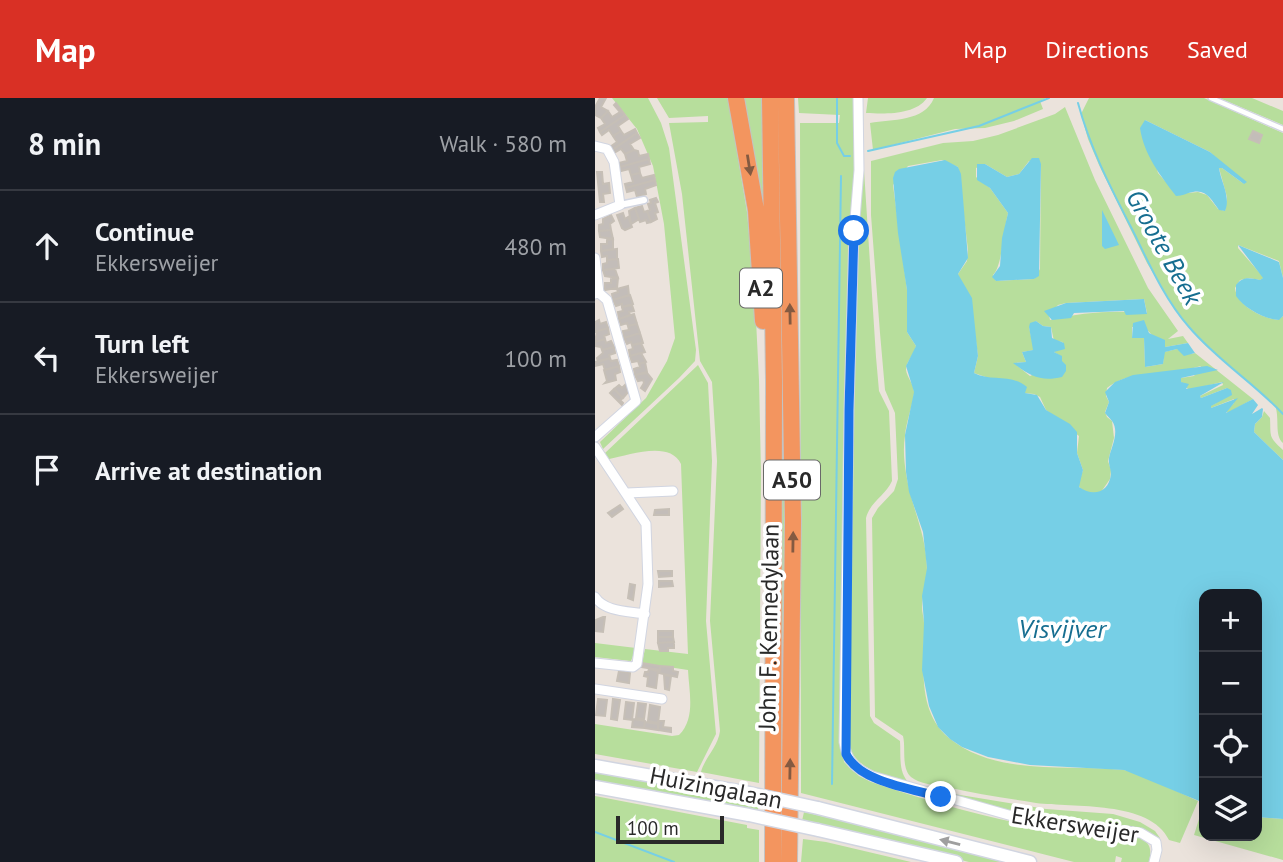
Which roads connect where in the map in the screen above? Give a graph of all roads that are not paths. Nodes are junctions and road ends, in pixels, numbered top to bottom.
1 (736, 98) edge
2 (769, 98) edge
3 (786, 98) edge
4 (858, 98) edge
5 (1211, 98) edge
6 (1283, 129) edge
7 (595, 146) edge
8 (644, 200) dead end
9 (620, 205) junction
10 (595, 215) edge
11 (595, 258) edge
12 (597, 293) edge
13 (595, 437) edge
14 (596, 452) edge
15 (774, 480) junction
16 (673, 491) dead end
17 (627, 493) junction
18 (595, 597) edge
19 (645, 614) junction
20 (595, 663) edge
21 (595, 689) edge
22 (662, 699) dead end
23 (595, 766) edge
24 (595, 787) edge
25 (773, 862) edge
26 (789, 862) edge
27 (956, 862) edge
28 (1030, 862) edge
29 (1154, 862) edge

1 -> 15 highway, A2
2 - 15 highway, John F. Kennedylaan / A50
26 -> 3 highway, John F. Kennedylaan / A50
4 - 29 street, Ekkersweijer
5 - 6 lane
7 - 9 street
8 - 9 street
9 - 10 street
11 - 12 street
12 - 13 street
14 - 17 street
15 - 25 highway, John F. Kennedylaan / A50
16 - 17 street
17 - 19 street
18 - 19 street
19 - 20 street
21 - 22 street
28 -> 23 main road, Huizingalaan, bridge
24 - 27 main road, Huizingalaan, bridge

